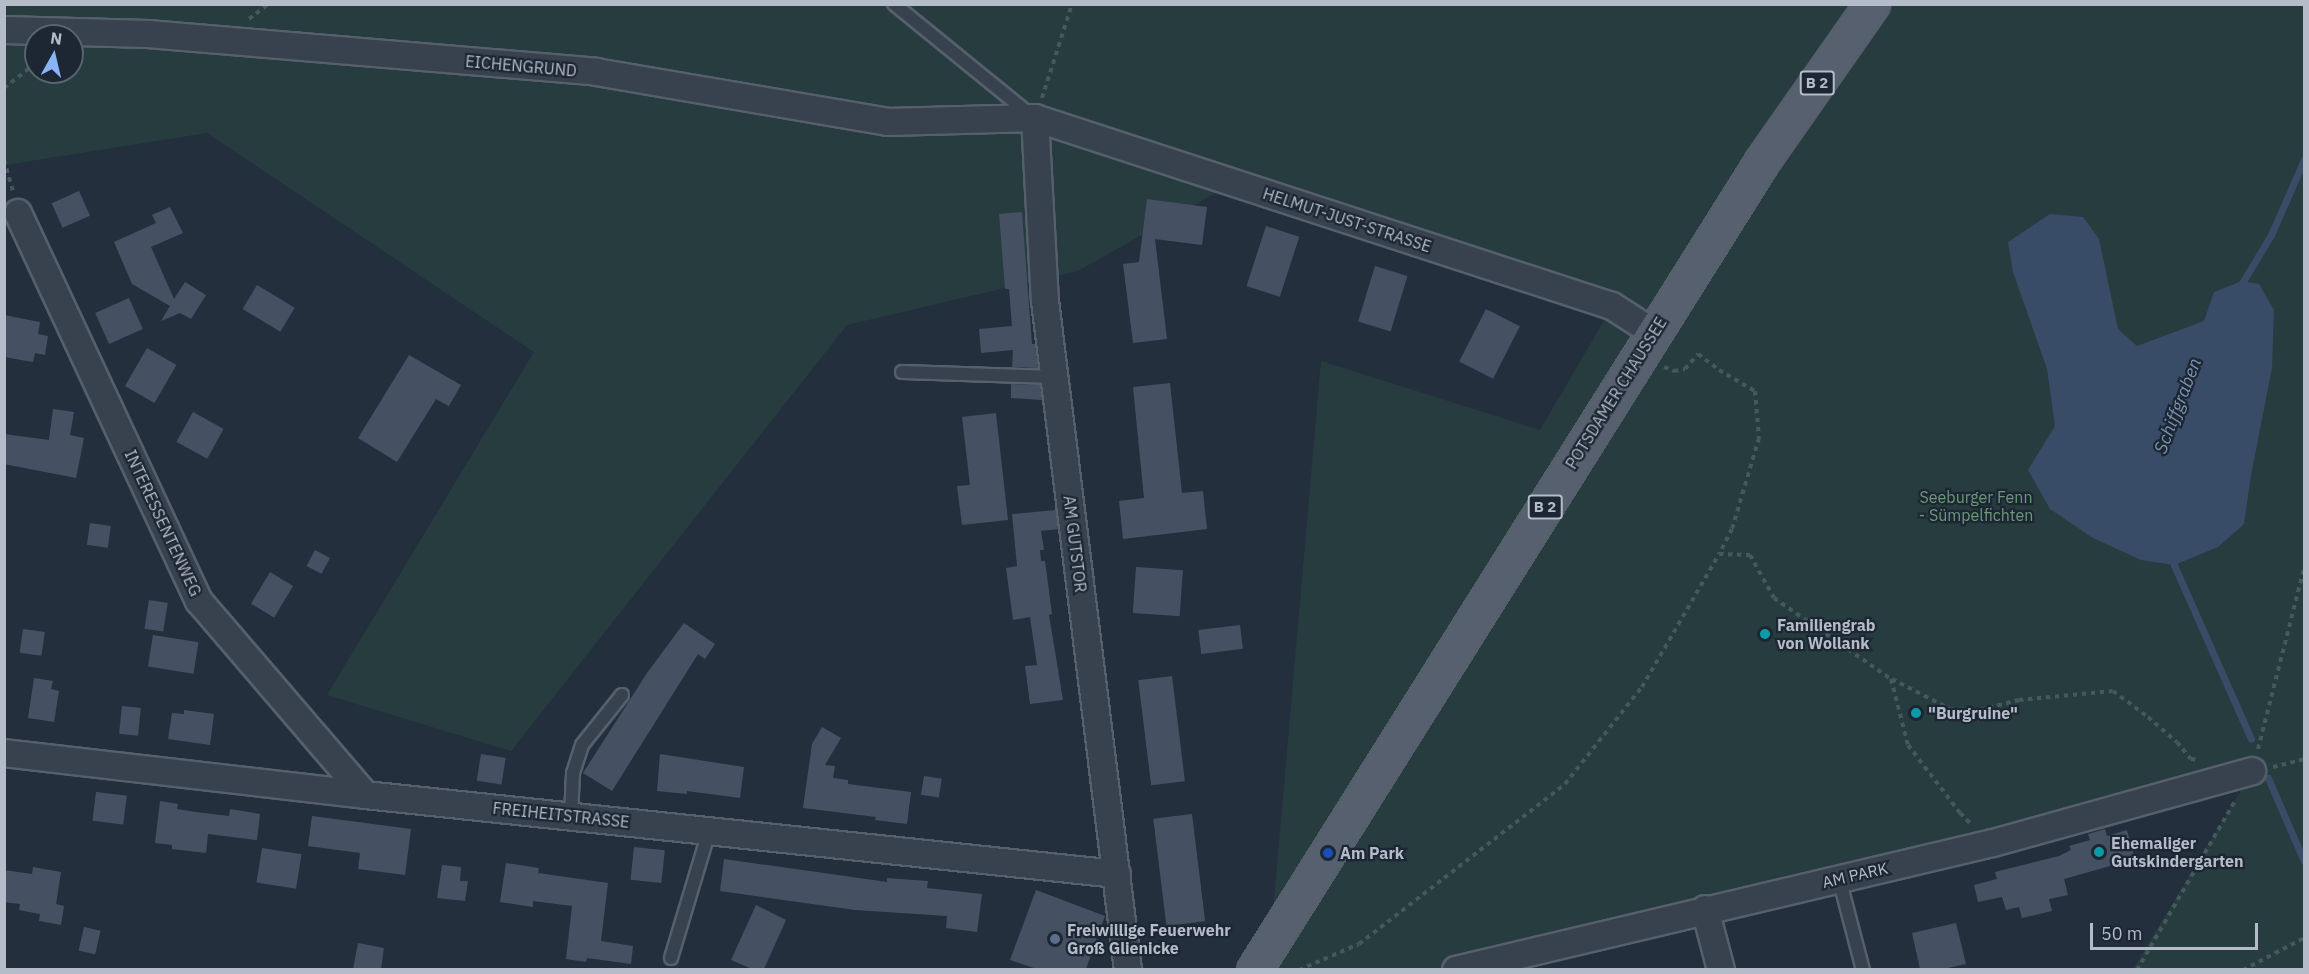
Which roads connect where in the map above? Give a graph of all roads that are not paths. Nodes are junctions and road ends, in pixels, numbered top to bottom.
1 (894, 4) edge
2 (1872, 4) edge
3 (4, 30) edge
4 (1035, 118) junction
5 (18, 213) road end
6 (1647, 344) junction
7 (902, 372) dead end
8 (1054, 377) junction
9 (622, 695) dead end
10 (4, 753) edge
11 (2252, 771) road end
12 (365, 795) junction
13 (571, 816) junction
14 (709, 831) junction
15 (1117, 874) junction
16 (1839, 878) junction
17 (1705, 909) junction
18 (671, 958) dead end
19 (1128, 969) edge
20 (1254, 969) edge
21 (1456, 969) edge
22 (1721, 969) edge
23 (1863, 969) edge

1 - 4 lane
2 - 6 main road, POTSDAMER CHAUSSEE / B 2
3 - 4 street, EICHENGRUND
4 - 6 street, HELMUT-JUST-STRASSE
4 - 8 street, AM GUTSTOR
5 - 12 street, INTERESSENTENWEG
6 - 20 main road, POTSDAMER CHAUSSEE / B 2
7 - 8 lane
8 - 15 street, AM GUTSTOR
9 - 13 lane
10 - 12 street, FREIHEITSTRASSE
11 - 16 street, AM PARK
12 - 13 street, FREIHEITSTRASSE
13 - 14 street, FREIHEITSTRASSE
14 - 15 street, FREIHEITSTRASSE
14 - 18 lane
15 - 19 street, AM GUTSTOR
16 - 17 street, AM PARK
16 - 23 lane
17 - 21 street, AM PARK
17 - 22 street

